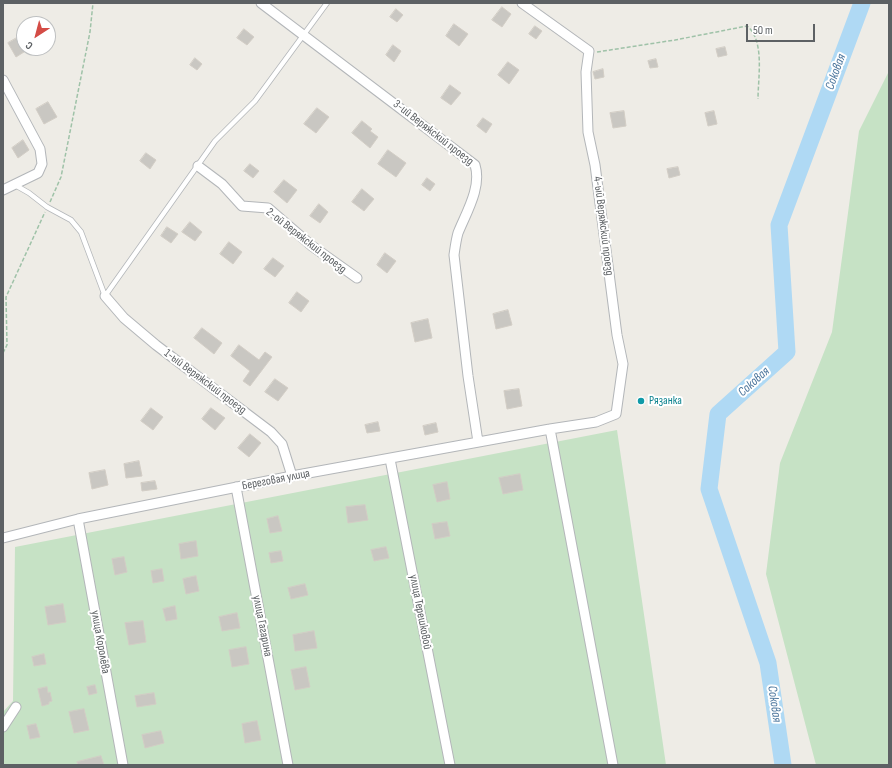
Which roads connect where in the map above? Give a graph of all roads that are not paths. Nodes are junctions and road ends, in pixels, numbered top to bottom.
1 (261, 3) edge
2 (327, 3) edge
3 (522, 3) edge
4 (303, 35) junction
5 (3, 80) edge
6 (198, 166) junction
7 (15, 185) junction
8 (3, 190) edge
9 (357, 278) dead end
10 (105, 296) junction
11 (550, 429) junction
12 (478, 442) junction
13 (390, 459) junction
14 (292, 476) junction
15 (236, 488) junction
16 (78, 519) junction
17 (3, 538) edge
18 (16, 707) dead end
19 (3, 727) edge
20 (123, 765) edge
21 (288, 765) edge
22 (450, 765) edge
23 (613, 765) edge

1 - 4 street, 3-ий Веряжский проезд
2 - 4 lane
3 - 11 street, 4-ый Веряжский проезд
4 - 6 lane
4 - 12 street, 3-ий Веряжский проезд
5 - 7 street
6 - 9 street, 2-ой Веряжский проезд
6 - 10 lane
7 - 8 street
7 - 10 lane
10 - 14 street, 1-ый Веряжский проезд
11 - 12 street, Береговая улица
11 - 23 street
12 - 13 street, Береговая улица
13 - 14 street, Береговая улица
13 - 22 street, улица Терешковой
14 - 15 street, Береговая улица
15 - 16 street, Береговая улица
15 - 21 street, улица Гагарина
16 - 17 street, Береговая улица
16 - 20 street, улица Королёва
18 - 19 street

